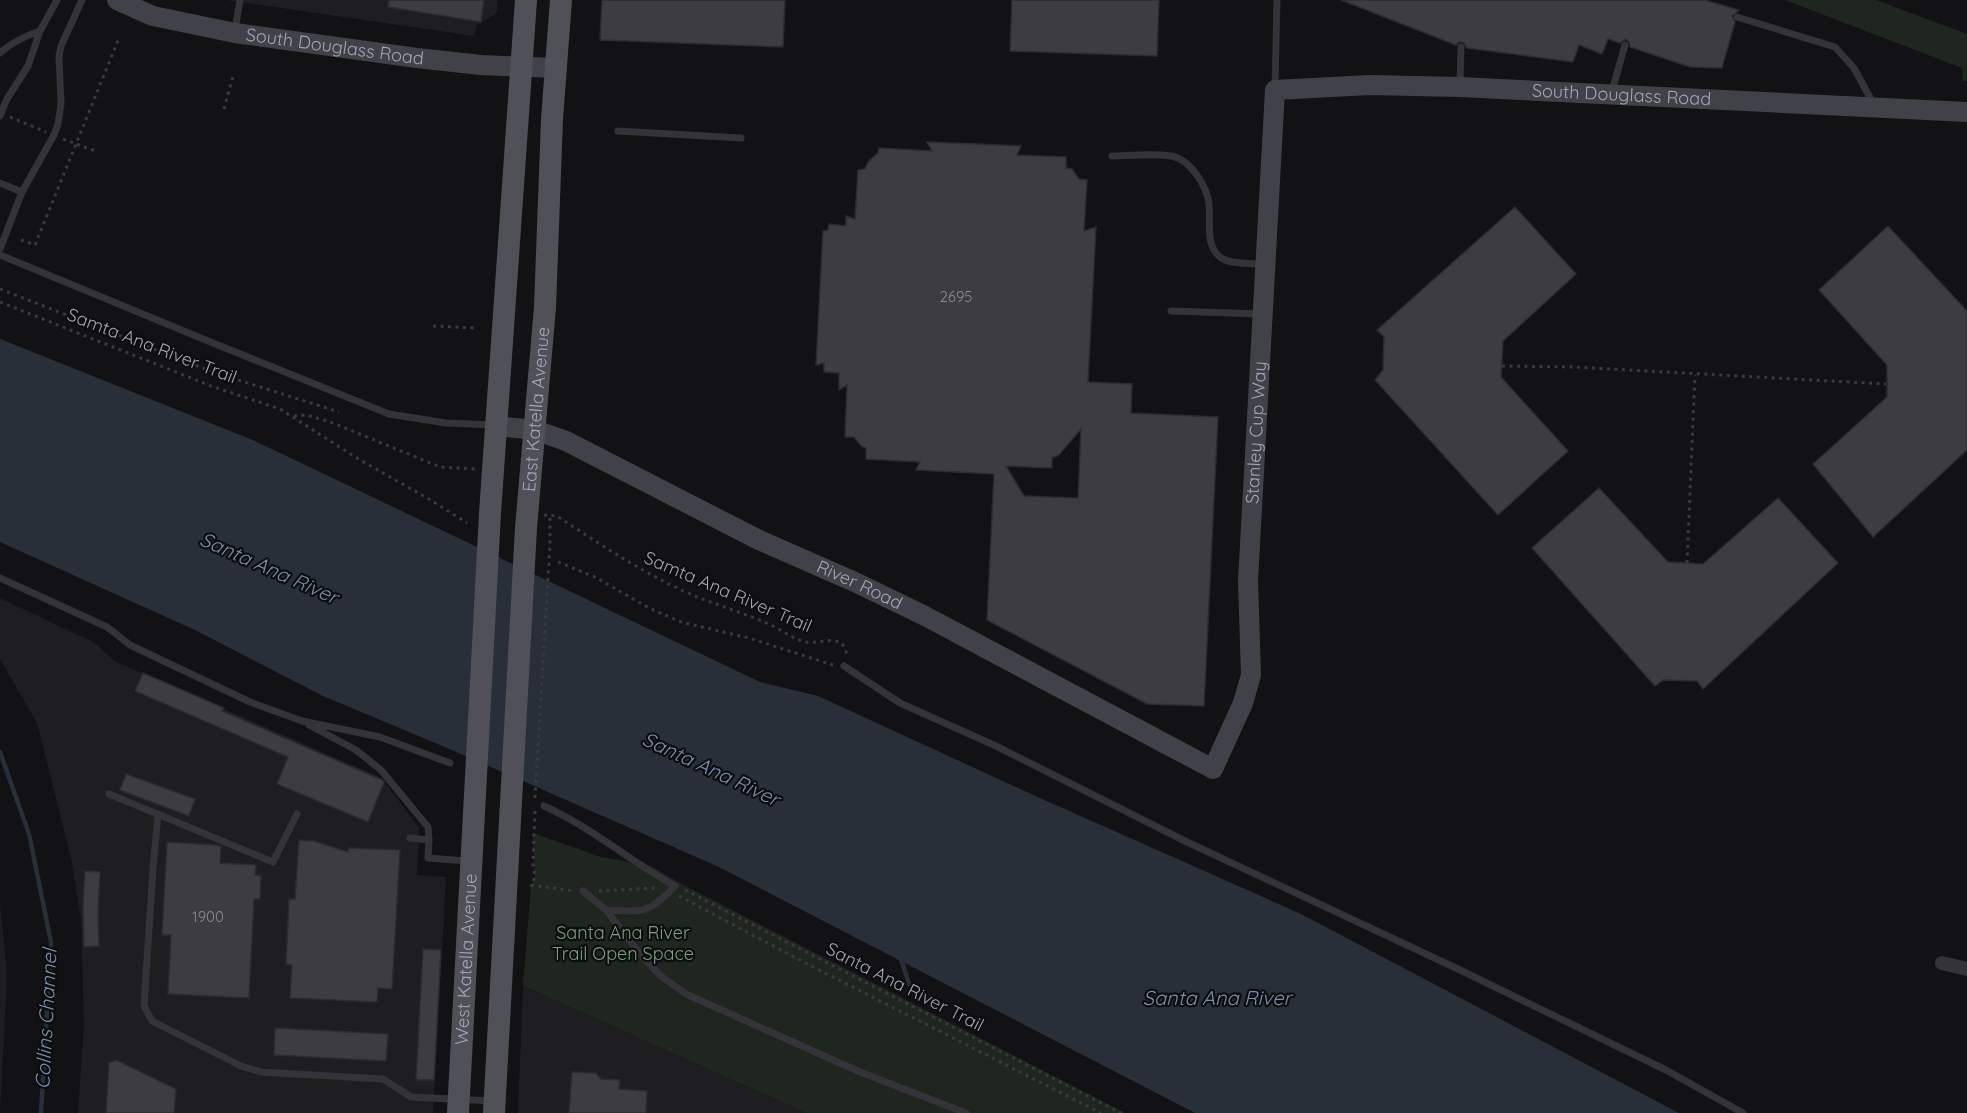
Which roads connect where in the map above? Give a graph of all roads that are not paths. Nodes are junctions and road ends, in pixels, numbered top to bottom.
1 (57, 0) edge
2 (82, 0) edge
3 (117, 0) edge
4 (240, 0) edge
5 (526, 0) edge
6 (561, 0) edge
7 (1277, 0) edge
8 (1737, 16) dead end
9 (40, 31) junction
10 (235, 33) junction
11 (1625, 45) dead end
12 (1461, 47) dead end
13 (0, 53) edge
14 (521, 66) junction
15 (556, 68) junction
16 (1460, 87) junction
17 (1275, 90) junction
18 (1611, 94) junction
19 (1875, 107) junction
20 (1967, 112) edge
21 (0, 116) edge
22 (618, 131) dead end
23 (741, 138) dead end
24 (1112, 156) dead end
25 (0, 183) edge
26 (22, 192) junction
27 (0, 249) edge
28 (0, 255) edge
29 (1265, 265) junction
30 (1170, 311) dead end
31 (1263, 314) junction
32 (496, 426) junction
33 (535, 430) junction
34 (0, 578) edge
35 (844, 666) road end
36 (302, 721) junction
37 (450, 763) dead end
38 (1213, 769) joint
39 (109, 794) dead end
40 (475, 804) joint
41 (544, 806) dead end
42 (297, 813) dead end
43 (159, 814) junction
44 (509, 819) joint
45 (410, 838) dead end
46 (429, 840) junction
47 (470, 861) junction
48 (583, 891) road end
49 (606, 910) junction
50 (1942, 963) dead end
51 (1967, 969) edge
52 (458, 1106) edge
53 (494, 1107) edge
54 (966, 1113) edge
55 (1743, 1113) edge

1 - 9 lane
2 - 26 lane
3 - 10 main road, South Douglass Road
4 - 10 lane
5 - 14 main road, East Katella Avenue
6 - 15 main road, East Katella Avenue
7 - 17 lane
8 - 19 lane
9 - 13 lane
9 - 21 lane
10 - 14 main road, South Douglass Road
11 - 18 lane
12 - 16 lane
14 - 15 main road, South Douglass Road
14 - 32 main road, East Katella Avenue
15 - 33 main road, East Katella Avenue
16 - 17 main road, South Douglass Road
16 - 18 main road, South Douglass Road
17 - 29 main road, Stanley Cup Way
18 - 19 main road, South Douglass Road
19 - 20 main road, South Douglass Road
22 - 23 lane
24 - 29 lane
25 - 26 lane
26 - 27 lane
28 - 32 lane
29 - 31 main road, Stanley Cup Way
30 - 31 lane
31 - 38 main road, Stanley Cup Way
32 - 33 main road, River Road
32 - 40 main road, East Katella Avenue
33 - 38 main road, River Road
33 - 44 main road, East Katella Avenue
34 - 36 lane
35 - 55 lane
36 - 37 lane
36 - 46 lane
39 - 43 lane
40 - 47 main road, West Katella Avenue
41 - 49 lane
42 - 43 lane
43 - 52 lane
44 - 53 main road, West Katella Avenue
45 - 46 lane
46 - 47 lane
47 - 52 main road, West Katella Avenue
48 - 49 lane
49 - 54 lane
50 - 51 street
52 - 53 lane

